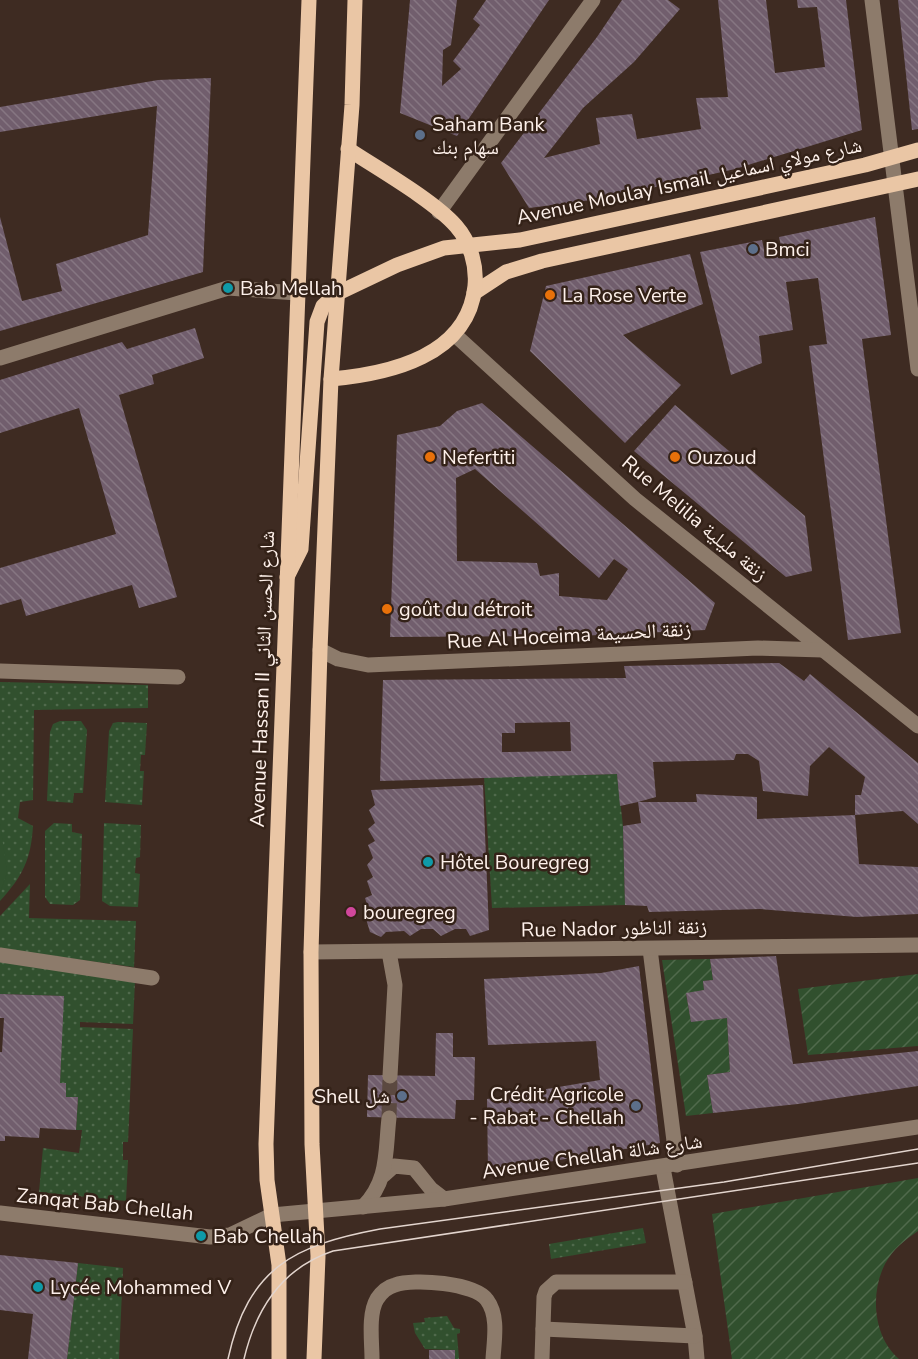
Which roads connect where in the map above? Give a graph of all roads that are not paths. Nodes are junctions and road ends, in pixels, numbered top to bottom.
1 (309, 0) edge
2 (355, 0) edge
3 (593, 0) edge
4 (872, 0) edge
5 (348, 149) junction
6 (918, 150) edge
7 (891, 158) junction
8 (918, 179) edge
9 (894, 186) junction
10 (439, 212) junction
11 (468, 244) junction
12 (474, 292) junction
13 (297, 293) junction
14 (336, 294) junction
15 (454, 334) junction
16 (0, 358) edge
17 (918, 369) edge
18 (331, 379) junction
19 (287, 577) junction
20 (320, 650) junction
21 (823, 650) junction
22 (0, 671) edge
23 (178, 677) dead end
24 (918, 724) edge
25 (918, 945) edge
26 (650, 949) junction
27 (311, 952) junction
28 (389, 952) junction
29 (0, 956) edge
30 (152, 978) dead end
31 (390, 1076) tunnel mouth
32 (388, 1118) tunnel mouth
33 (918, 1127) edge
34 (670, 1166) junction
35 (384, 1175) junction
36 (444, 1199) junction
37 (363, 1207) junction
38 (315, 1211) junction
39 (0, 1213) edge
40 (272, 1215) junction
41 (684, 1282) junction
42 (543, 1329) junction
43 (696, 1336) junction
44 (279, 1359) edge
45 (314, 1359) edge
46 (372, 1359) edge
47 (493, 1359) edge
48 (542, 1359) edge
49 (697, 1359) edge

1 - 13 main road, Avenue Hassan II شارع الحسن الثاني
2 - 5 main road
3 - 10 street
4 - 7 street
5 - 10 main road
5 - 14 main road
6 - 7 main road, Avenue Moulay Ismail شارع مولاي اسماعيل
7 - 9 street
7 - 11 main road, Avenue Moulay Ismail شارع مولاي اسماعيل
8 - 9 main road
9 - 12 main road
9 - 17 street
10 - 11 main road
11 - 12 main road
11 - 14 main road, Avenue Moulay Ismail شارع مولاي اسماعيل
12 - 15 main road
13 - 16 street
13 - 19 main road, Avenue Hassan II شارع الحسن الثاني
14 - 18 main road
14 - 19 main road
15 - 18 main road
15 - 21 street, Rue Melilia زنقة مليلية
18 - 20 main road
19 - 40 main road, Avenue Hassan II شارع الحسن الثاني
20 - 21 street, Rue Al Hoceima زنقة الحسيمة
20 - 27 main road
21 - 24 street, Rue Melilia زنقة مليلية
22 - 23 street
25 - 26 street, Rue Nador زنقة الناظور
26 - 28 street, Rue Nador زنقة الناظور
26 - 34 street
27 - 28 street, Rue Nador زنقة الناظور
27 - 38 main road
28 - 31 street
29 - 30 street
32 - 35 street
33 - 34 street, Avenue Chellah شارع شالة
34 - 36 street, Avenue Chellah شارع شالة
34 - 41 street
35 - 36 street
35 - 37 street
36 - 37 street, Avenue Chellah شارع شالة
37 - 38 street, Avenue Chellah شارع شالة
38 - 40 street, Avenue Chellah شارع شالة
38 - 45 main road
39 - 40 street, Zanqat Bab Chellah
40 - 44 main road, Avenue Hassan II شارع الحسن الثاني
41 - 42 street
41 - 43 street
42 - 43 street
42 - 48 street
43 - 49 street
46 - 47 street

